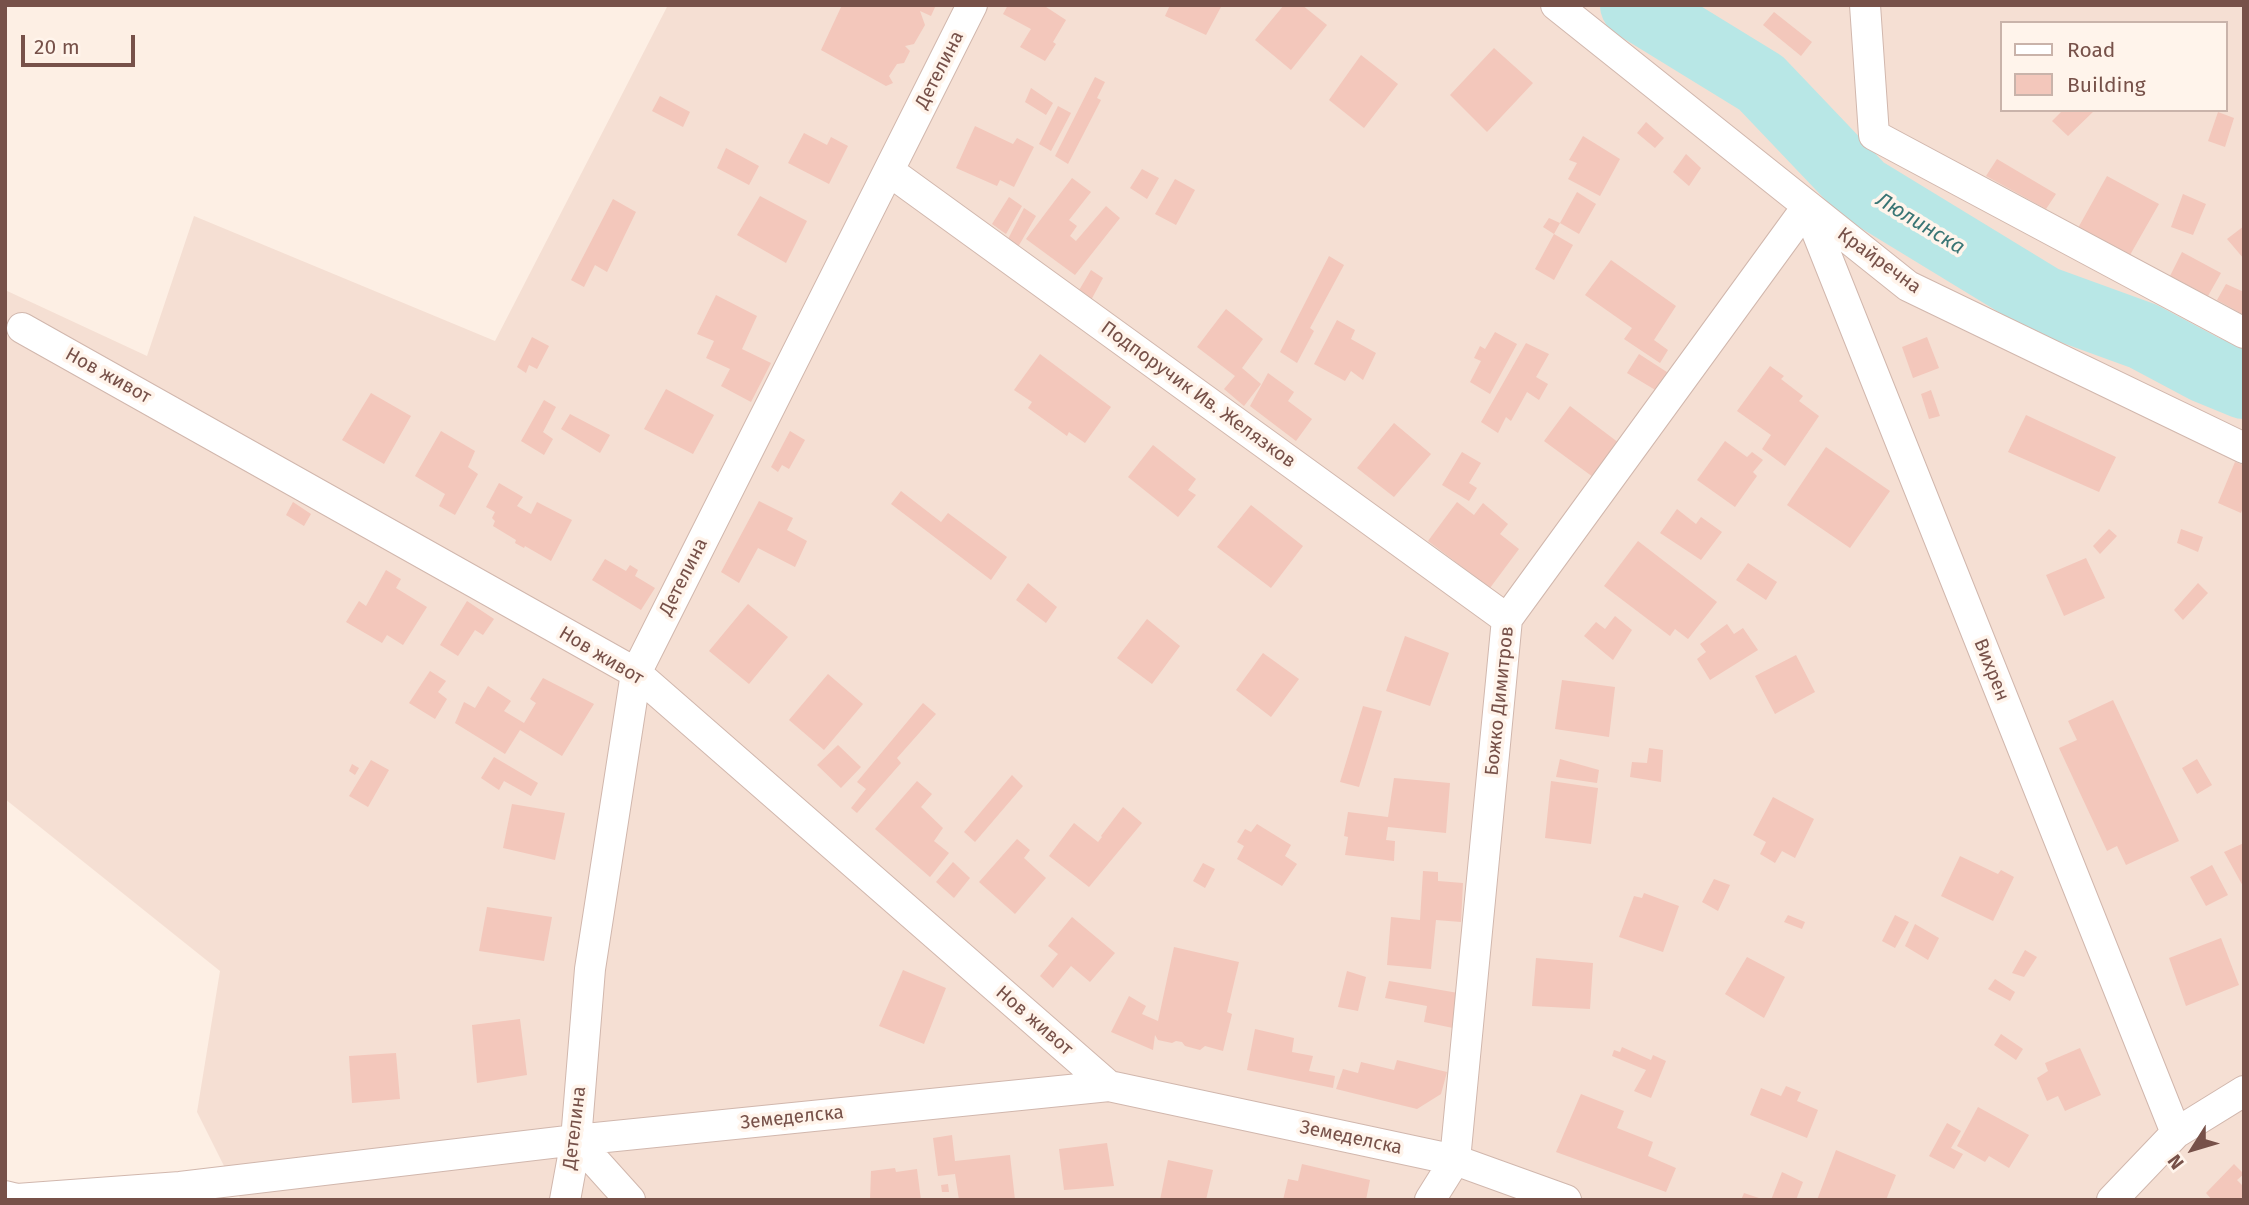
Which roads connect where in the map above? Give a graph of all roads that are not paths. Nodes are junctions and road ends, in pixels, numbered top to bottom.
1 (972, 5) edge
2 (1556, 5) edge
3 (1865, 5) edge
4 (889, 171) junction
5 (1807, 207) junction
6 (22, 328) dead end
7 (2244, 333) edge
8 (2244, 448) edge
9 (1507, 618) junction
10 (636, 673) junction
11 (1109, 1086) junction
12 (2244, 1091) edge
13 (2176, 1133) junction
14 (576, 1140) junction
15 (1455, 1160) junction
16 (5, 1196) edge
17 (565, 1200) edge
18 (630, 1200) edge
19 (1430, 1200) edge
20 (1566, 1200) edge
21 (2112, 1200) edge

1 - 4 street, Детелина
2 - 5 street, Крайречна
3 - 7 street
4 - 9 street, Подпоручик Ив. Желязков
4 - 10 street, Детелина
5 - 8 street, Крайречна
5 - 9 street, Божко Димитров
5 - 13 street, Вихрен
6 - 10 street, Нов живот
9 - 15 street, Божко Димитров
10 - 11 street, Нов живот
10 - 14 street, Детелина
11 - 14 street, Земеделска
11 - 15 street, Земеделска
12 - 13 street
13 - 21 street
14 - 16 street, Земеделска
14 - 17 street, Детелина
14 - 18 street
15 - 19 street, Божко Димитров
15 - 20 street, Земеделска

